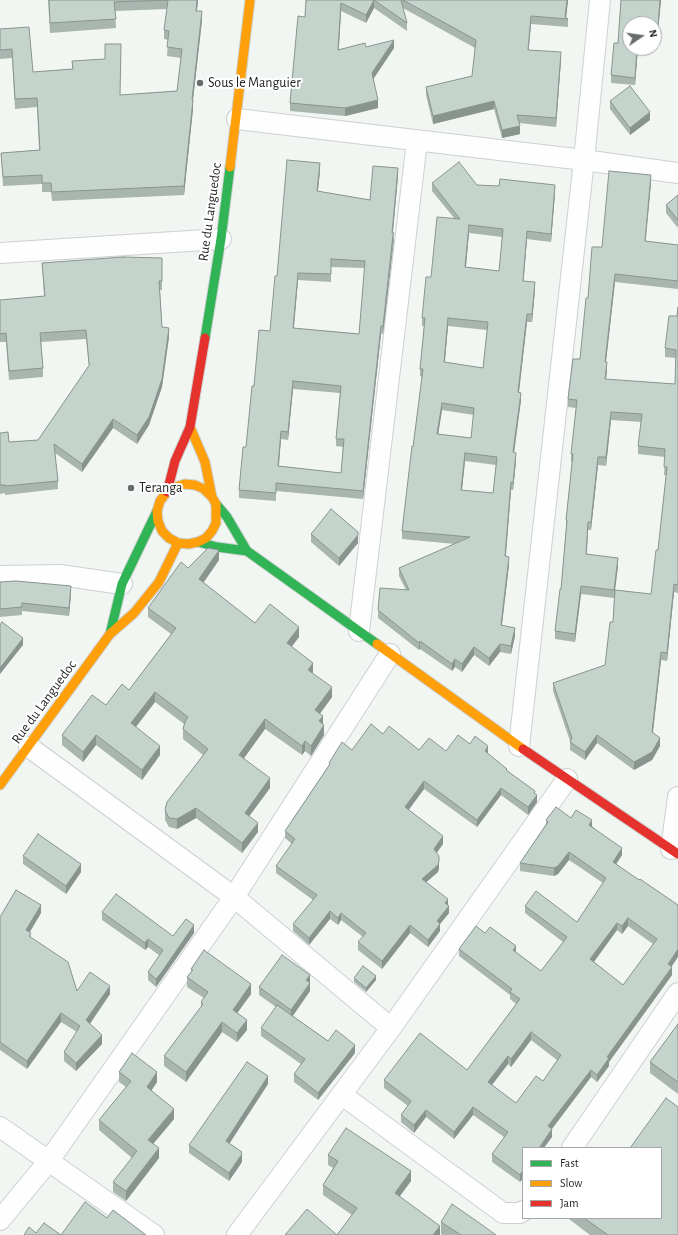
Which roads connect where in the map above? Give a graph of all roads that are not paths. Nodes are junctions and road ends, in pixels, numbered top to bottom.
1 (250, 0) edge
2 (600, 0) edge
3 (237, 119) junction
4 (417, 141) junction
5 (584, 160) junction
6 (678, 173) edge
7 (221, 239) junction
8 (0, 253) edge
9 (190, 427) junction
10 (167, 492) junction
11 (214, 501) junction
12 (157, 511) junction
13 (198, 542) junction
14 (178, 543) junction
15 (247, 550) junction
16 (0, 576) edge
17 (122, 584) junction
18 (359, 631) junction
19 (110, 634) junction
20 (390, 654) junction
21 (519, 746) junction
22 (29, 747) junction
23 (567, 779) junction
24 (0, 785) edge
25 (678, 797) edge
26 (675, 852) edge
27 (234, 897) junction
28 (678, 993) edge
29 (391, 1028) junction
30 (342, 1095) junction
31 (0, 1128) edge
32 (573, 1147) edge
33 (48, 1162) junction
34 (522, 1212) edge
35 (0, 1220) edge
36 (154, 1235) edge
37 (237, 1235) edge

1 - 3 main road, Rue du Languedoc
2 - 5 street
3 - 4 street
3 - 7 main road, Rue du Languedoc
4 - 5 street
4 - 18 street
5 - 6 street
5 - 21 street
7 - 8 street
7 - 9 main road, Rue du Languedoc
9 - 10 main road, Rue du Languedoc
9 - 11 main road
10 - 11 main road
10 - 12 main road
11 - 13 main road
11 - 15 main road
12 - 14 main road
12 - 17 main road
13 - 14 main road
13 - 15 main road
14 - 19 main road
15 - 18 main road
16 - 17 street
17 - 19 main road
18 - 20 main road
19 - 22 main road, Rue du Languedoc
20 - 21 main road
20 - 27 street
21 - 23 main road
22 - 24 main road, Rue du Languedoc
22 - 27 street
23 - 26 main road
23 - 29 street
25 - 26 street
27 - 29 street
27 - 33 street
28 - 32 street
29 - 30 street
30 - 34 street
30 - 37 street
31 - 33 street
33 - 35 street
33 - 36 street

